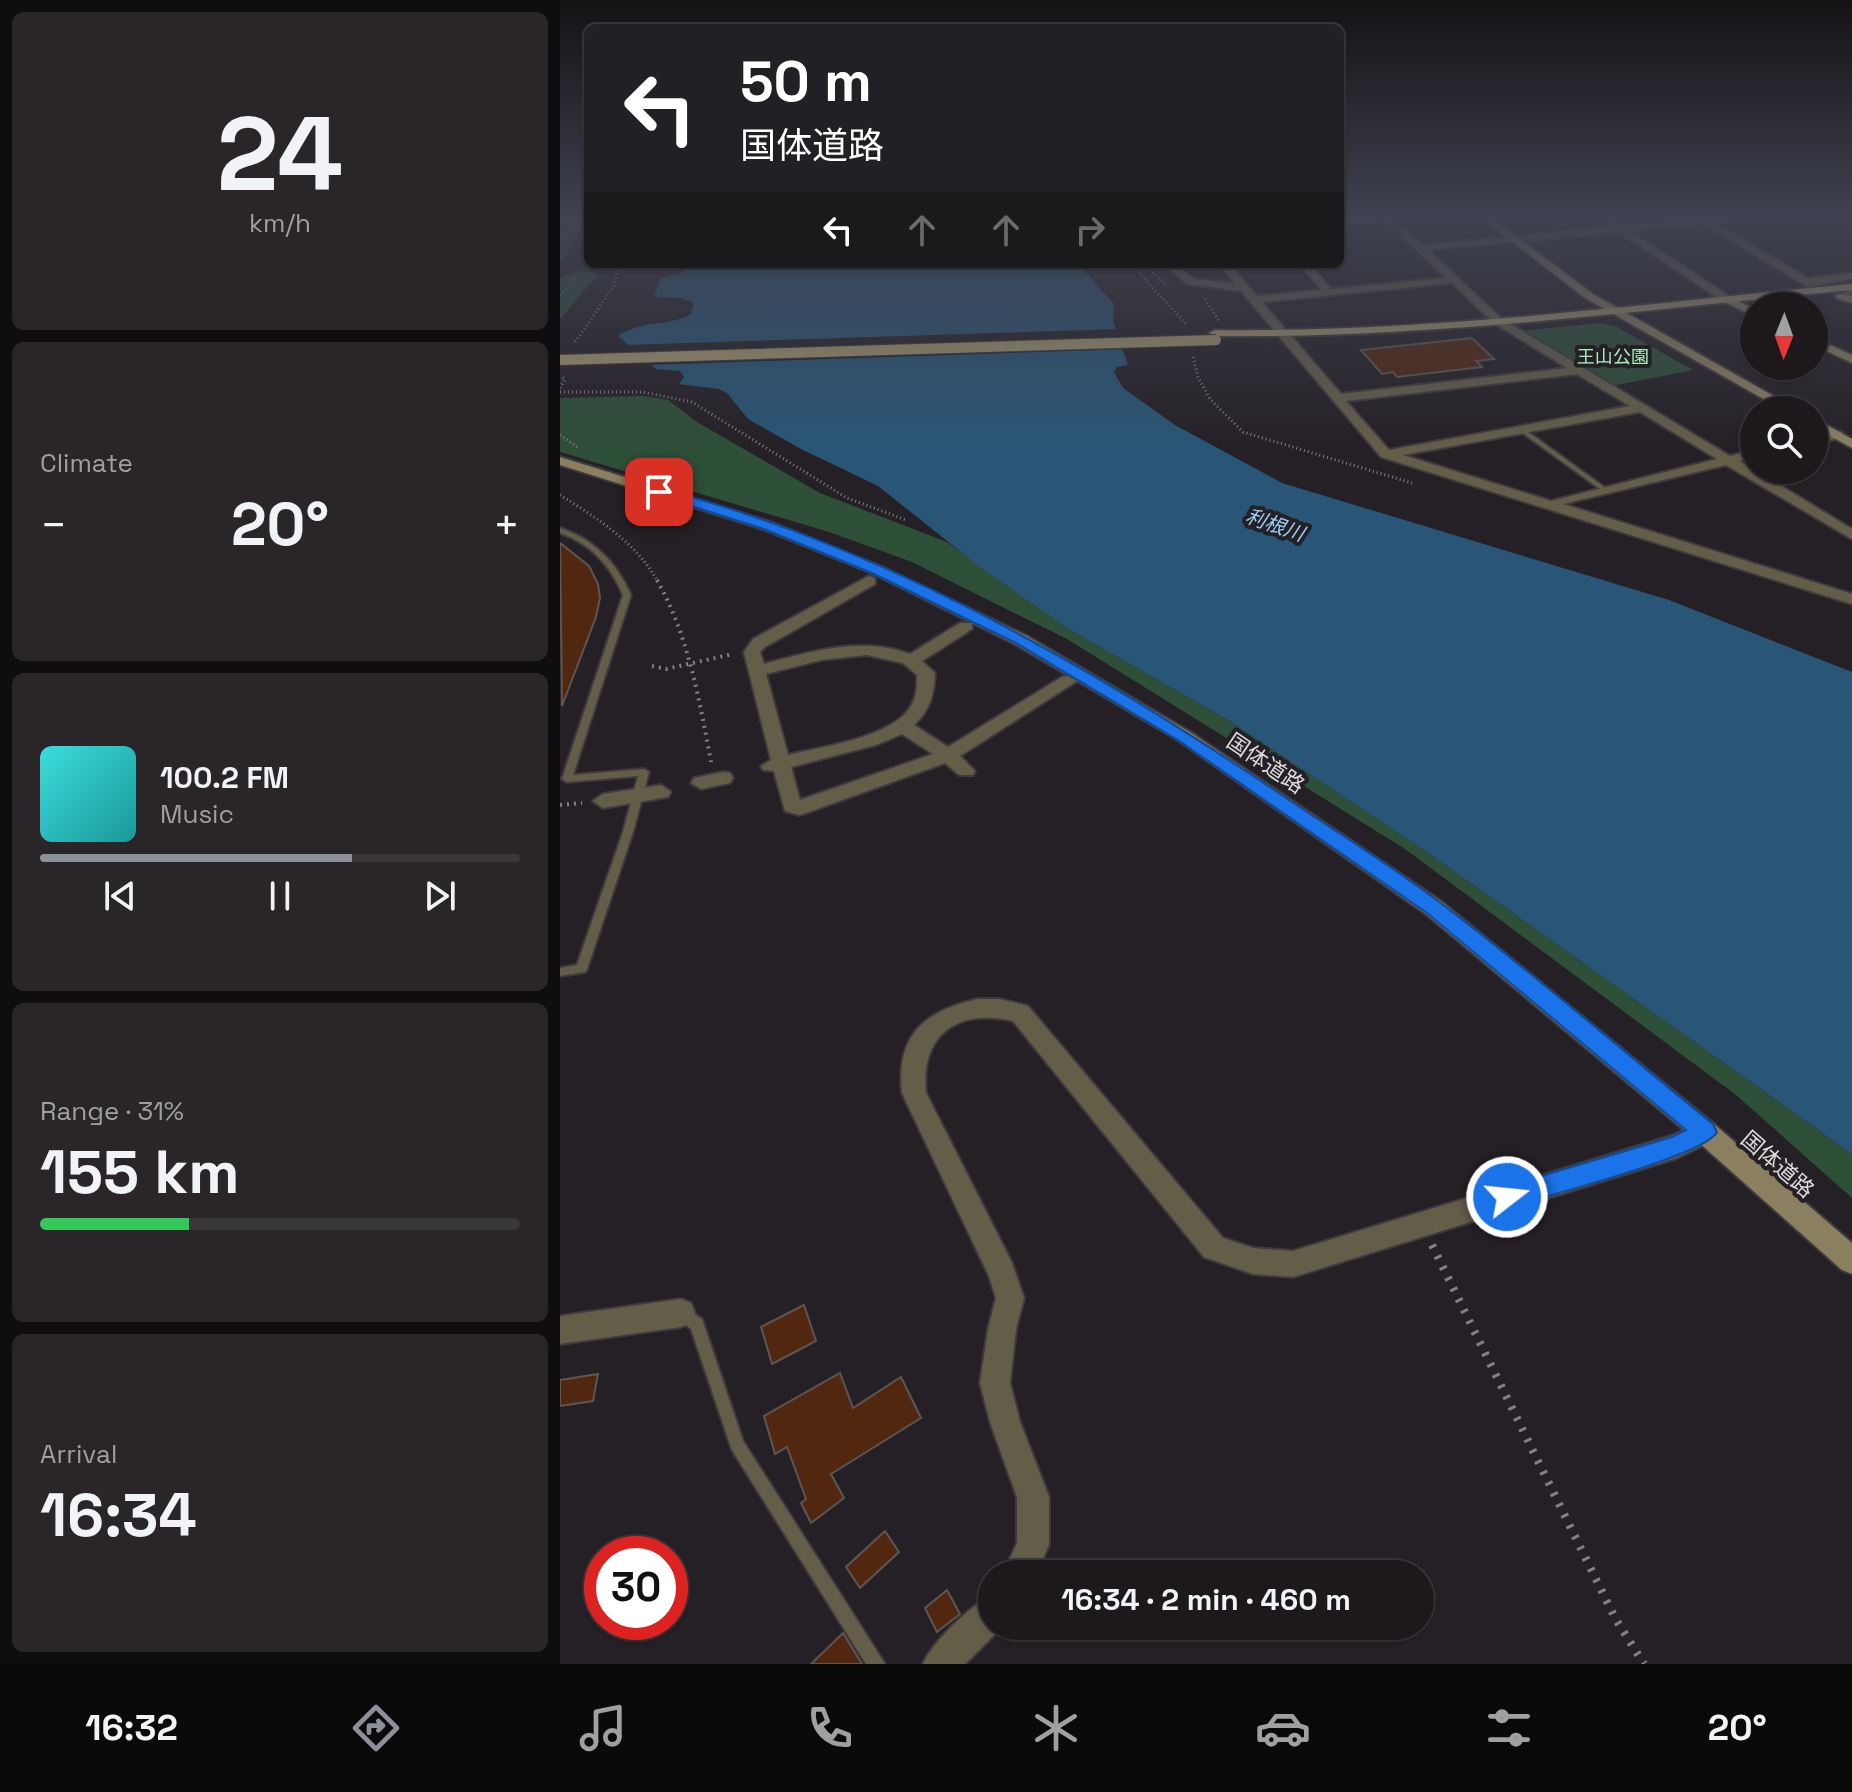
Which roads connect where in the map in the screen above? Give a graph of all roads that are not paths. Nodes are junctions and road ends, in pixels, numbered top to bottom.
1 (1249, 293) edge
2 (1321, 293) edge
3 (1466, 293) edge
4 (1588, 293) edge
5 (1716, 293) edge
6 (1765, 293) edge
7 (1256, 299) junction
8 (1726, 299) junction
9 (1740, 306) edge
10 (1613, 311) junction
11 (1498, 321) junction
12 (1283, 334) junction
13 (1216, 336) junction
14 (1828, 348) edge
15 (564, 352) edge
16 (1852, 359) edge
17 (560, 360) edge
18 (1578, 370) junction
19 (1767, 396) edge
20 (1338, 398) junction
21 (1642, 408) junction
22 (1522, 430) junction
23 (1828, 430) edge
24 (1852, 432) edge
25 (1837, 435) junction
26 (1828, 437) edge
27 (1852, 444) edge
28 (1386, 454) junction
29 (1740, 457) edge
30 (1728, 460) junction
31 (560, 461) edge
32 (1602, 488) junction
33 (1554, 506) junction
34 (560, 530) edge
35 (1852, 535) edge
36 (869, 581) dead end
37 (1852, 599) edge
38 (966, 626) dead end
39 (911, 661) junction
40 (757, 671) junction
41 (1068, 681) dead end
42 (902, 726) junction
43 (948, 755) junction
44 (776, 765) junction
45 (966, 771) dead end
46 (661, 792) dead end
47 (638, 797) junction
48 (603, 801) dead end
49 (560, 972) edge
50 (1705, 1132) junction
51 (1852, 1261) edge
52 (681, 1313) joint
53 (560, 1330) edge
54 (1026, 1560) edge
55 (978, 1627) edge
56 (876, 1664) edge
57 (940, 1664) edge

1 - 7 street
2 - 7 street
3 - 11 street
4 - 10 street
5 - 8 street
6 - 8 main road
7 - 12 street
8 - 9 street
8 - 10 main road
10 - 11 main road
10 - 19 street
11 - 12 main road
11 - 18 street
12 - 13 main road
12 - 20 street
13 - 15 main road
13 - 17 main road, bridge
14 - 16 street
18 - 20 street
18 - 21 street
20 - 28 street
21 - 22 street
21 - 30 street
22 - 28 street
22 - 32 lane
23 - 25 street
24 - 25 street
25 - 26 street
25 - 27 street
28 - 33 street
29 - 30 street
30 - 32 street
30 - 35 street
31 - 50 street, 国体道路
32 - 33 street
33 - 37 street
34 - 47 lane
36 - 40 street
38 - 39 street
39 - 40 street
39 - 42 street
40 - 44 street
41 - 43 street
42 - 43 street
42 - 44 street
43 - 44 street
43 - 45 street
46 - 47 street
47 - 48 street
47 - 49 lane
50 - 51 street, 国体道路
50 - 54 street
52 - 53 street
52 - 56 lane
55 - 57 street

